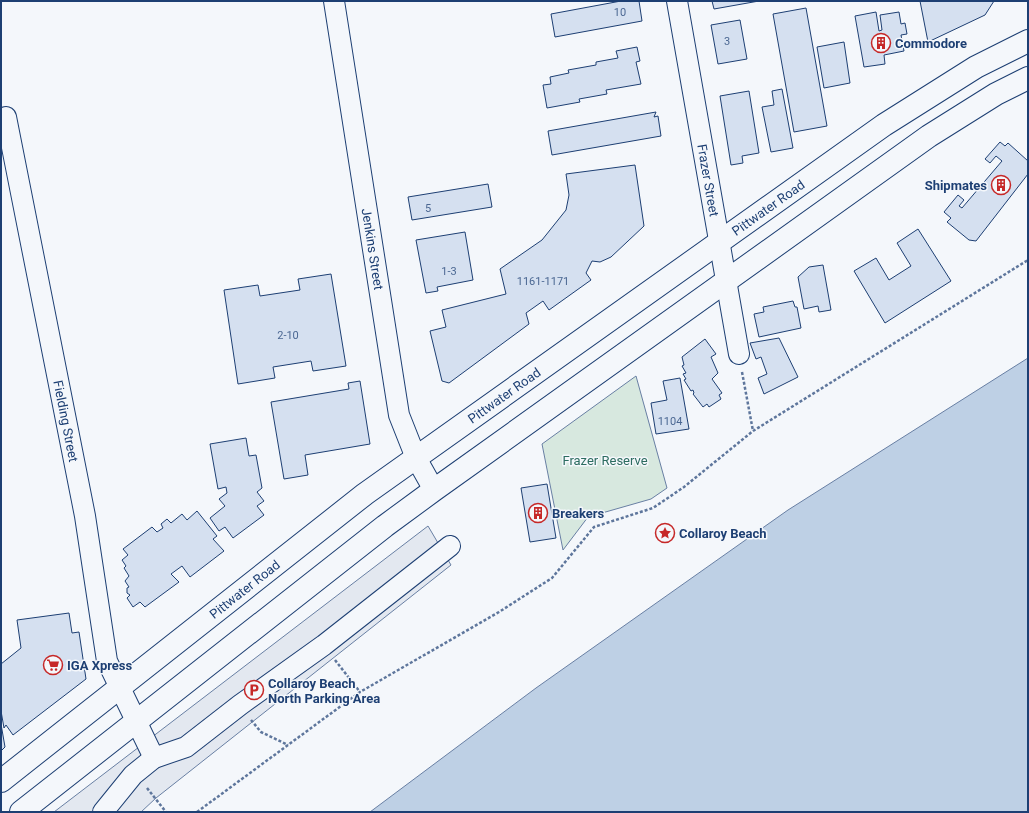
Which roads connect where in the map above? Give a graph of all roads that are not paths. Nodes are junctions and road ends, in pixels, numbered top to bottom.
1 (334, 1) edge
2 (677, 1) edge
3 (1028, 41) edge
4 (1028, 78) edge
5 (6, 117) dead end
6 (719, 244) junction
7 (726, 281) junction
8 (739, 354) road end
9 (416, 458) junction
10 (434, 490) junction
11 (450, 546) dead end
12 (119, 688) junction
13 (136, 721) junction
14 (154, 758) junction
15 (1, 781) edge
16 (21, 812) edge
17 (103, 812) edge

1 - 9 street, Jenkins Street
2 - 6 street, Frazer Street
3 - 6 highway, Pittwater Road
4 - 7 highway
5 - 12 street, Fielding Street
6 - 7 street, Frazer Street
6 - 9 highway, Pittwater Road
7 - 8 street, Frazer Street
7 - 10 highway
9 - 10 street, Jenkins Street
9 - 12 highway, Pittwater Road
10 - 13 highway
11 - 14 street
12 - 13 street, Fielding Street
12 - 15 highway, Pittwater Road
13 - 14 street, Fielding Street
13 - 16 highway
14 - 17 street

